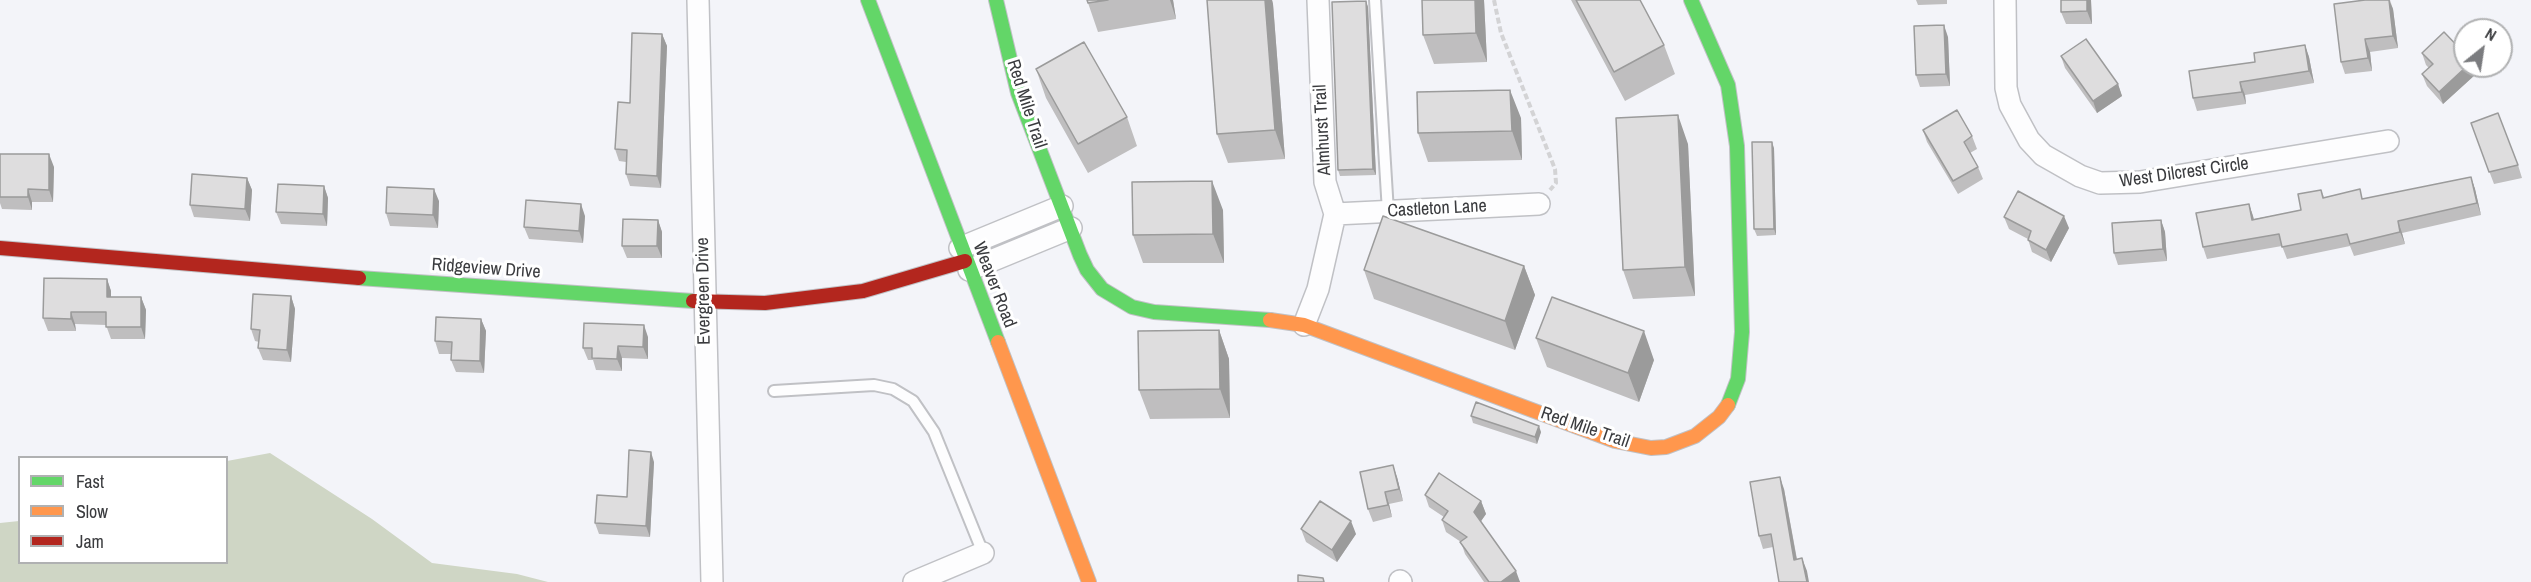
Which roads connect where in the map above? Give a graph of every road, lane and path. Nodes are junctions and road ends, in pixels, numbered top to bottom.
1 (698, 0) edge
2 (868, 0) edge
3 (996, 0) edge
4 (1318, 0) edge
5 (1375, 0) edge
6 (1494, 0) edge
7 (1691, 0) edge
8 (2005, 0) edge
9 (2388, 141) dead end
10 (1539, 204) joint
11 (1062, 206) junction
12 (1388, 212) junction
13 (1335, 214) junction
14 (1071, 228) junction
15 (0, 248) edge
16 (965, 260) junction
17 (704, 302) junction
18 (1304, 326) junction
19 (774, 391) dead end
20 (983, 553) joint
21 (712, 582) edge
22 (914, 582) edge
23 (1089, 582) edge

1 - 17 street, Evergreen Drive
2 - 16 street, Weaver Road
3 - 11 street, Red Mile Trail
4 - 13 street, Almhurst Trail
5 - 12 lane
6 - 10 path
7 - 18 street, Red Mile Trail
8 - 9 street, West Dilcrest Circle
10 - 12 street, Castleton Lane
11 - 14 street, Red Mile Trail
11 - 16 street
12 - 13 street, Castleton Lane
13 - 18 street
14 - 16 street
14 - 18 street, Red Mile Trail
15 - 17 street, Ridgeview Drive
16 - 17 street, Ridgeview Drive
16 - 23 street, Weaver Road
17 - 21 street, Evergreen Drive
19 - 20 lane
20 - 22 street

